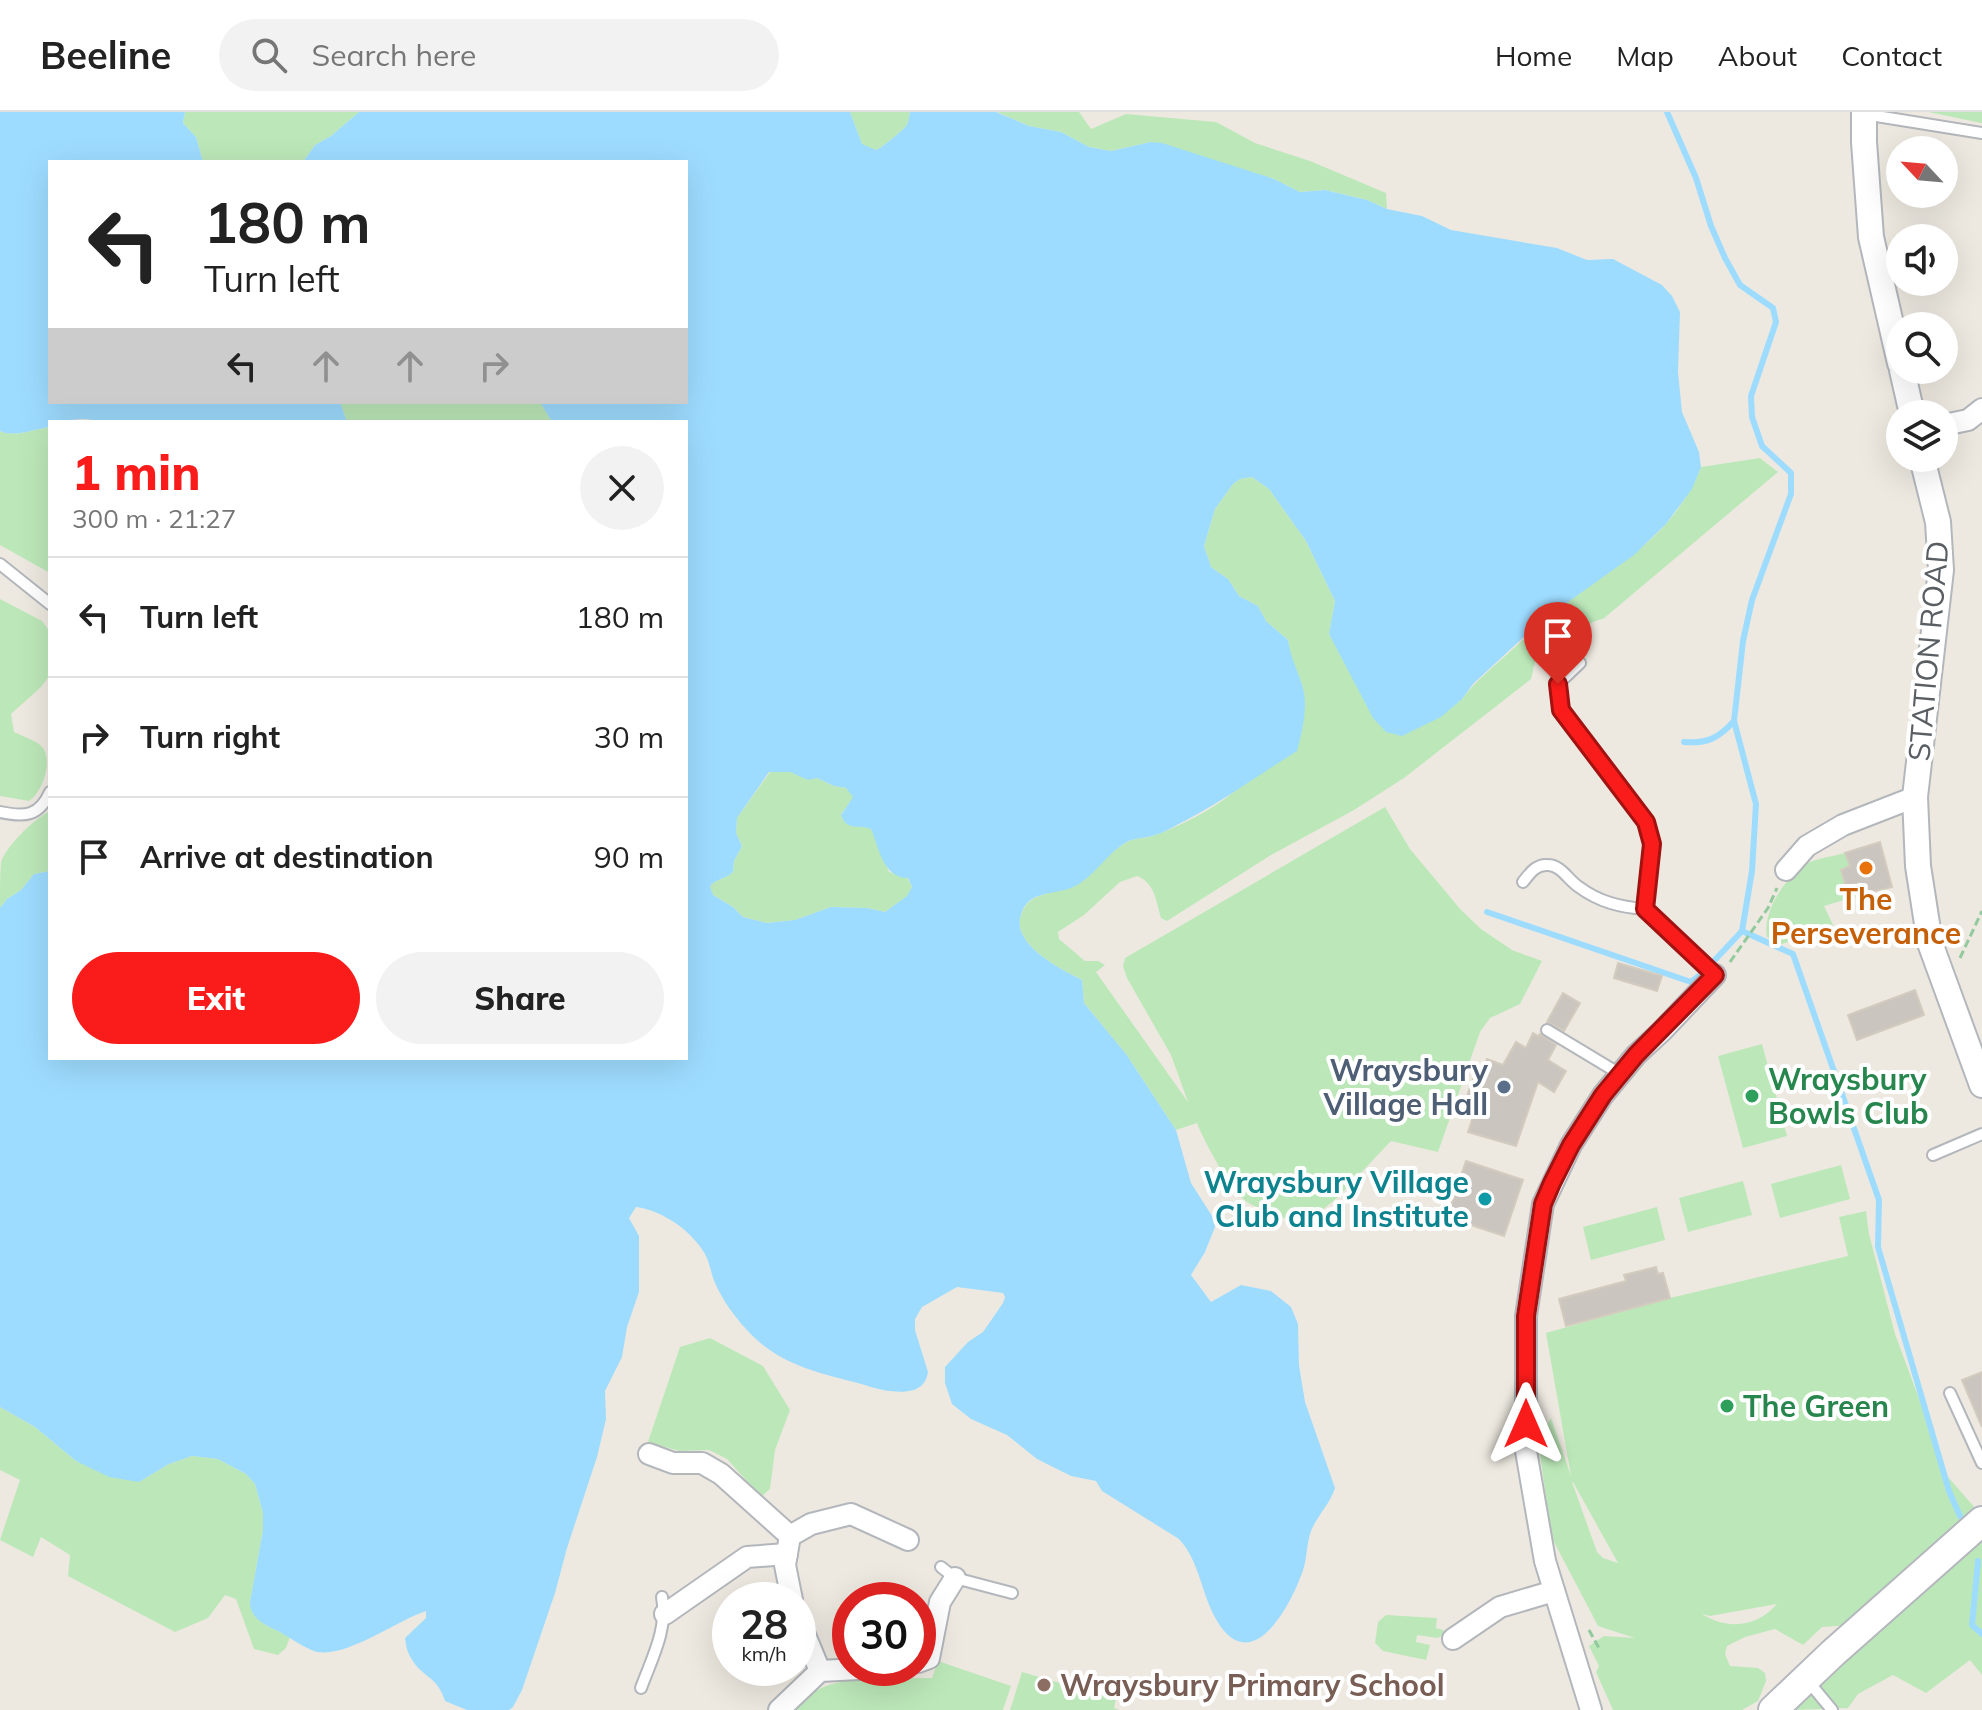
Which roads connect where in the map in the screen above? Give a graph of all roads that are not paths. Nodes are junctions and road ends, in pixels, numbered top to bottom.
1 (1864, 113) edge
2 (1982, 133) edge
3 (1888, 312) edge
4 (1982, 409) edge
5 (1958, 422) edge
6 (1926, 472) edge
7 (0, 564) edge
8 (48, 602) edge
9 (1580, 663) dead end
10 (48, 796) edge
11 (1915, 797) junction
12 (0, 812) edge
13 (1786, 870) road end
14 (1523, 882) dead end
15 (1645, 909) junction
16 (1715, 975) joint
17 (1547, 1030) dead end
18 (1620, 1074) junction
19 (1982, 1085) edge
20 (1982, 1134) edge
21 (1933, 1155) dead end
22 (1950, 1393) dead end
23 (660, 1463) dead end
24 (1982, 1463) edge
25 (1982, 1521) edge
26 (908, 1540) dead end
27 (788, 1545) junction
28 (948, 1572) joint
29 (788, 1582) edge
30 (1554, 1591) junction
31 (1012, 1593) dead end
32 (664, 1605) joint
33 (936, 1622) edge
34 (1453, 1639) dead end
35 (816, 1661) edge
36 (832, 1670) edge
37 (820, 1671) junction
38 (1806, 1679) junction
39 (641, 1688) dead end
40 (779, 1710) edge
41 (1591, 1710) edge
42 (1773, 1710) edge
43 (1832, 1710) edge

1 - 2 lane
1 - 3 street
4 - 5 street
6 - 11 street, STATION ROAD
7 - 8 lane
9 - 15 lane
10 - 12 lane
11 - 13 street
11 - 19 street, STATION ROAD
14 - 15 lane
15 - 16 lane
16 - 18 street
17 - 18 lane
18 - 30 street
20 - 21 lane
22 - 24 lane
23 - 27 street
25 - 38 main road
26 - 27 street
27 - 29 street
27 - 32 street
28 - 31 lane
28 - 33 street
30 - 34 street
30 - 41 street
32 - 39 lane
35 - 37 street
36 - 37 street
37 - 40 street
38 - 42 main road
38 - 43 lane

